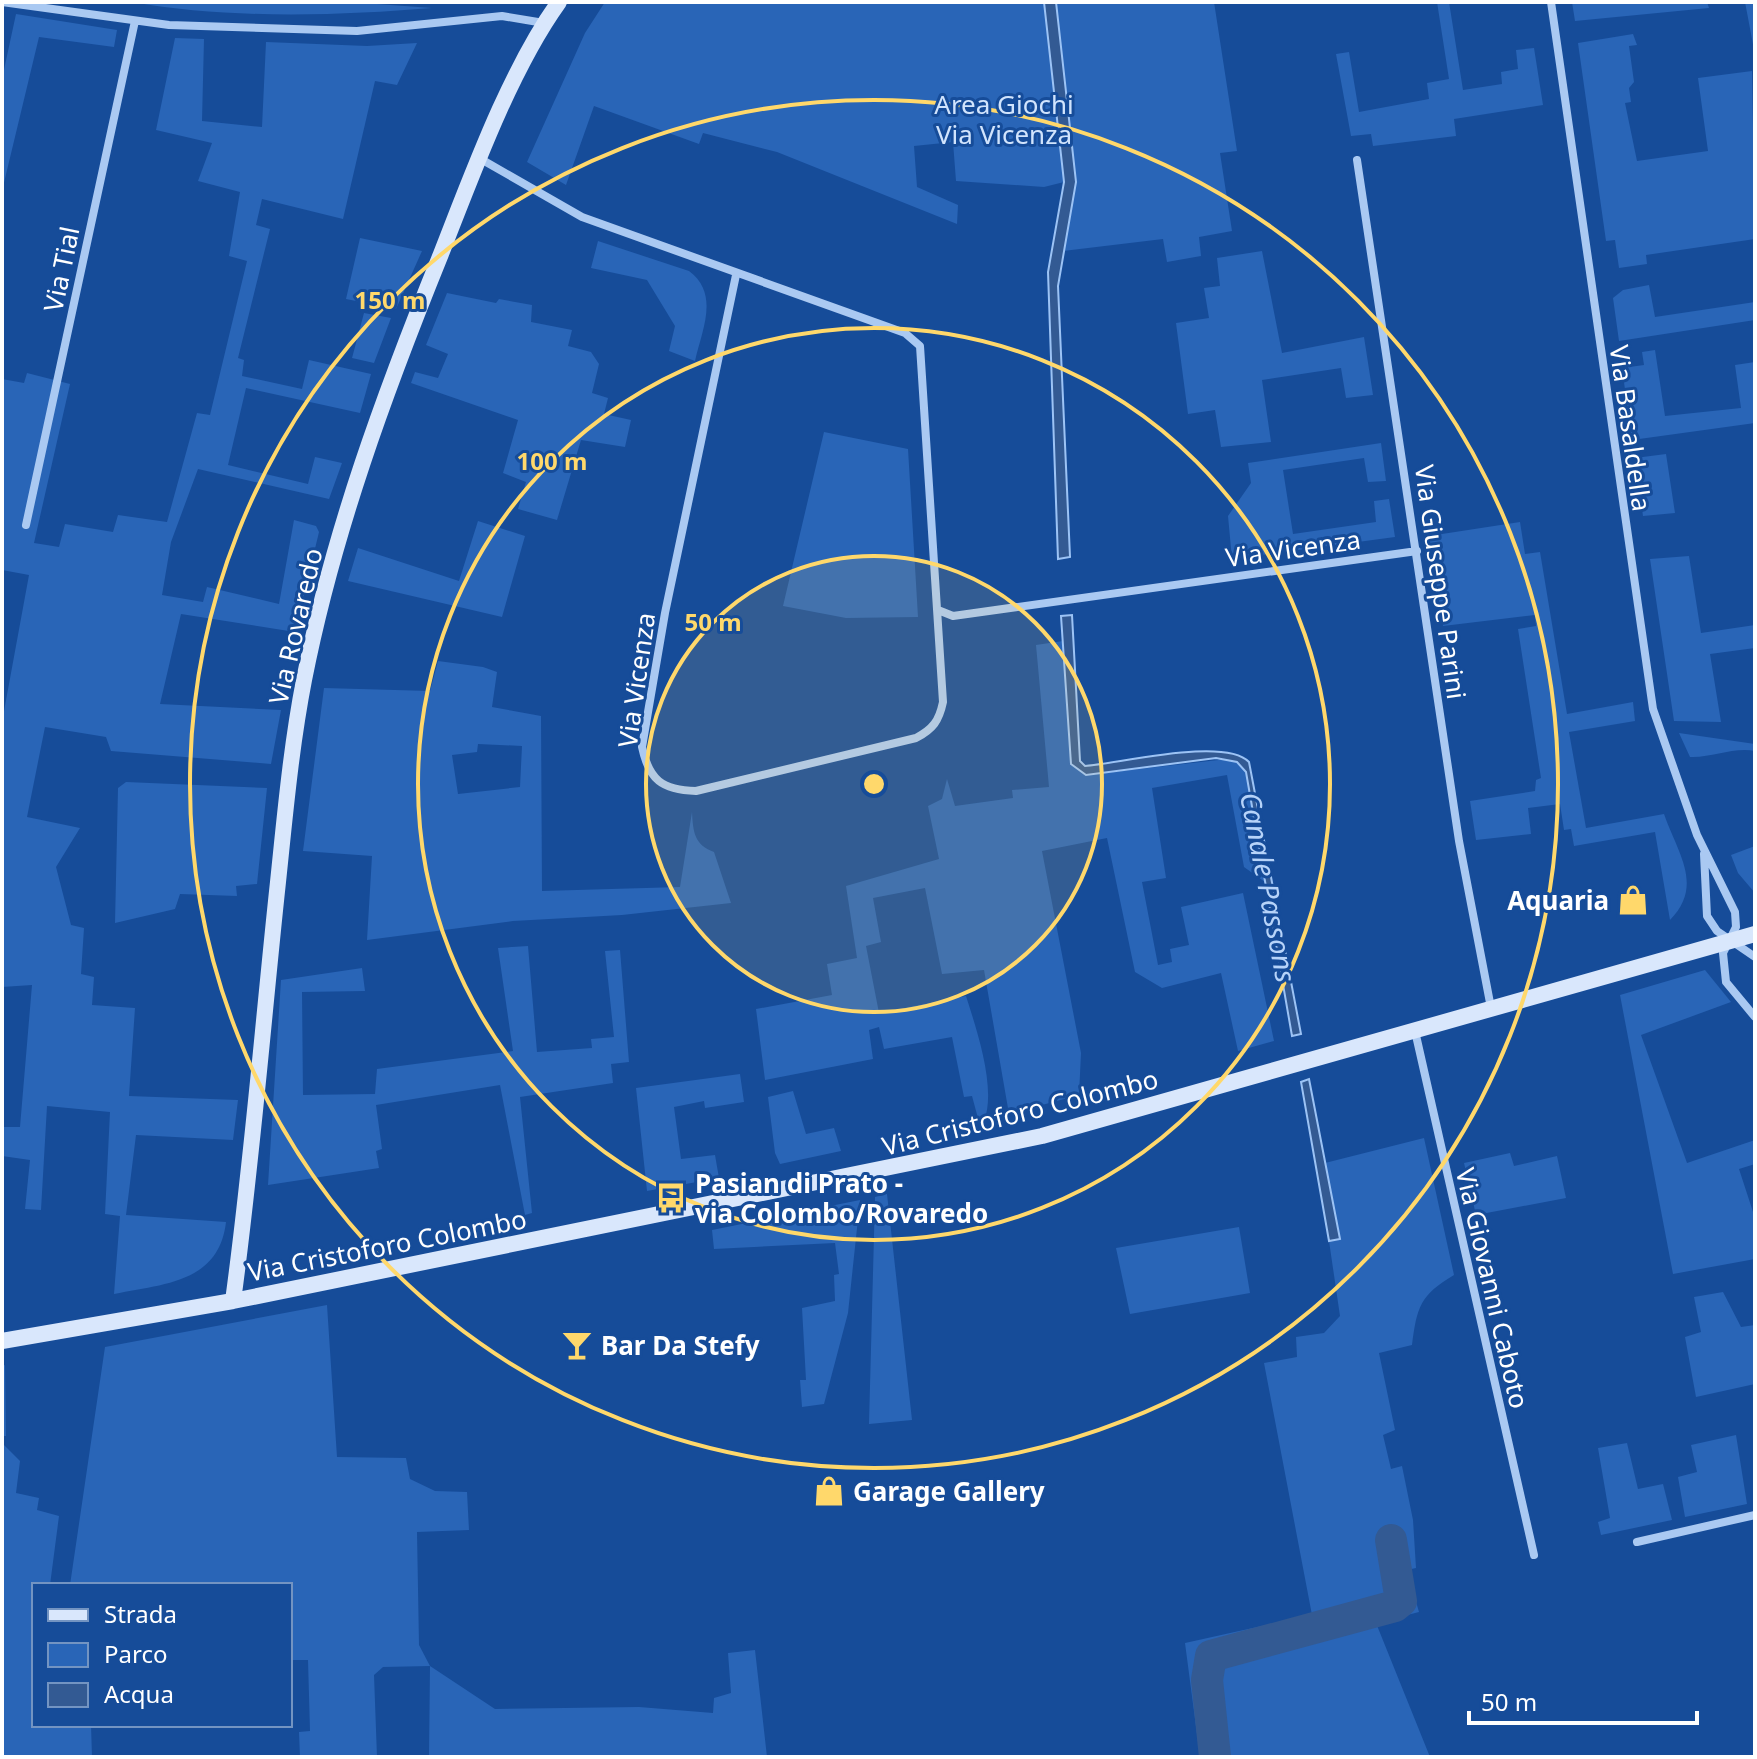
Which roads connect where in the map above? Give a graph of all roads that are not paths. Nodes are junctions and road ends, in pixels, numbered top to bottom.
1 (2, 2) edge
2 (559, 2) edge
3 (1551, 2) edge
4 (135, 21) junction
5 (544, 23) junction
6 (479, 158) junction
7 (1357, 160) dead end
8 (736, 275) junction
9 (26, 525) dead end
10 (1417, 551) junction
11 (938, 610) junction
12 (1704, 852) junction
13 (1755, 934) edge
14 (1730, 941) junction
15 (1755, 957) edge
16 (1491, 1009) junction
17 (1755, 1017) edge
18 (1415, 1031) junction
19 (233, 1301) junction
20 (2, 1341) edge
21 (1755, 1515) edge
22 (1637, 1542) dead end
23 (1534, 1555) dead end

1 - 4 street
2 - 5 main road, Via Rovaredo
3 - 12 street, Via Basaldella
4 - 5 street
4 - 9 street, Via Tial
5 - 6 main road, Via Rovaredo
6 - 8 street, Via Vicenza
6 - 19 main road, Via Rovaredo
7 - 10 street, Via Giuseppe Parini
8 - 11 street, Via Vicenza
8 - 11 street, Via Vicenza
10 - 11 street, Via Vicenza
10 - 16 street, Via Giuseppe Parini
12 - 14 street, Via Basaldella
12 - 14 street, Via Basaldella
13 - 14 main road, Via Cristoforo Colombo
14 - 15 street, Via Basaldella
14 - 16 main road, Via Cristoforo Colombo
14 - 17 street, Via Basaldella
16 - 18 main road, Via Cristoforo Colombo
18 - 19 main road, Via Cristoforo Colombo
18 - 23 street, Via Giovanni Caboto
19 - 20 main road, Via Cristoforo Colombo
21 - 22 street

